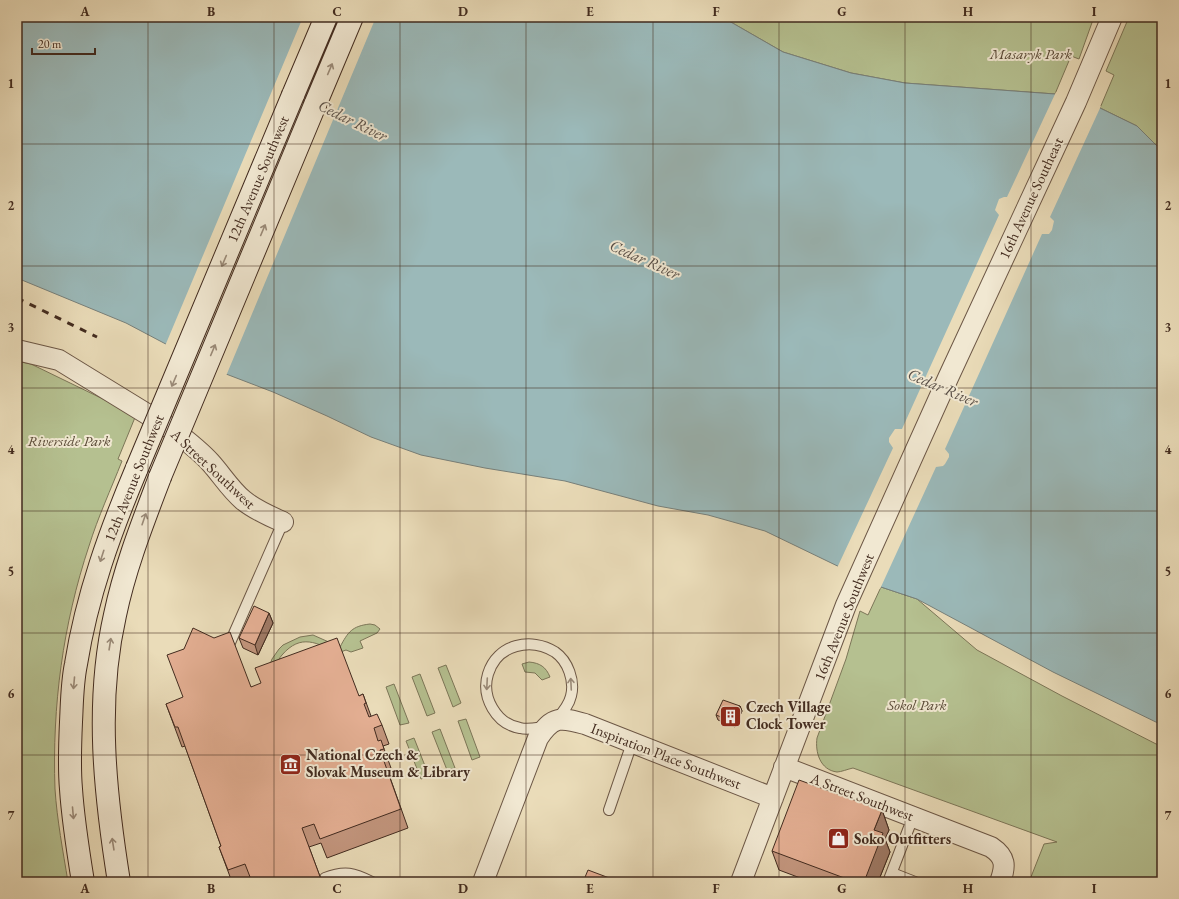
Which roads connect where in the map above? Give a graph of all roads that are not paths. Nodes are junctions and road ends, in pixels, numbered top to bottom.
1 (326, 17) edge
2 (352, 17) edge
3 (1112, 17) edge
4 (17, 350) edge
5 (948, 378) joint
6 (283, 522) joint
7 (229, 645) edge
8 (552, 723) junction
9 (632, 743) junction
10 (784, 768) junction
11 (773, 798) junction
12 (609, 810) dead end
13 (913, 817) junction
14 (890, 877) edge
15 (325, 878) dead end
16 (83, 882) edge
17 (120, 882) edge
18 (372, 882) edge
19 (483, 882) edge
20 (740, 882) edge
21 (915, 882) edge
22 (1000, 882) edge

1 -> 16 main road, 12th Avenue Southwest, bridge
17 -> 2 main road, 12th Avenue Southwest, bridge
3 - 5 street, 16th Avenue Southeast
4 - 6 street, A Street Southwest
5 - 10 street, 16th Avenue Southwest
6 - 7 lane
8 -> 8 lane, Inspiration Place Southwest
8 - 9 street, Inspiration Place Southwest
8 - 19 street
9 - 11 street, Inspiration Place Southwest
9 - 12 lane
10 - 11 street, 16th Avenue Southwest
10 - 13 street, A Street Southwest
11 - 20 street, 16th Avenue Southwest
13 - 14 lane
13 - 22 street, A Street Southwest
14 - 21 lane
15 - 18 lane

